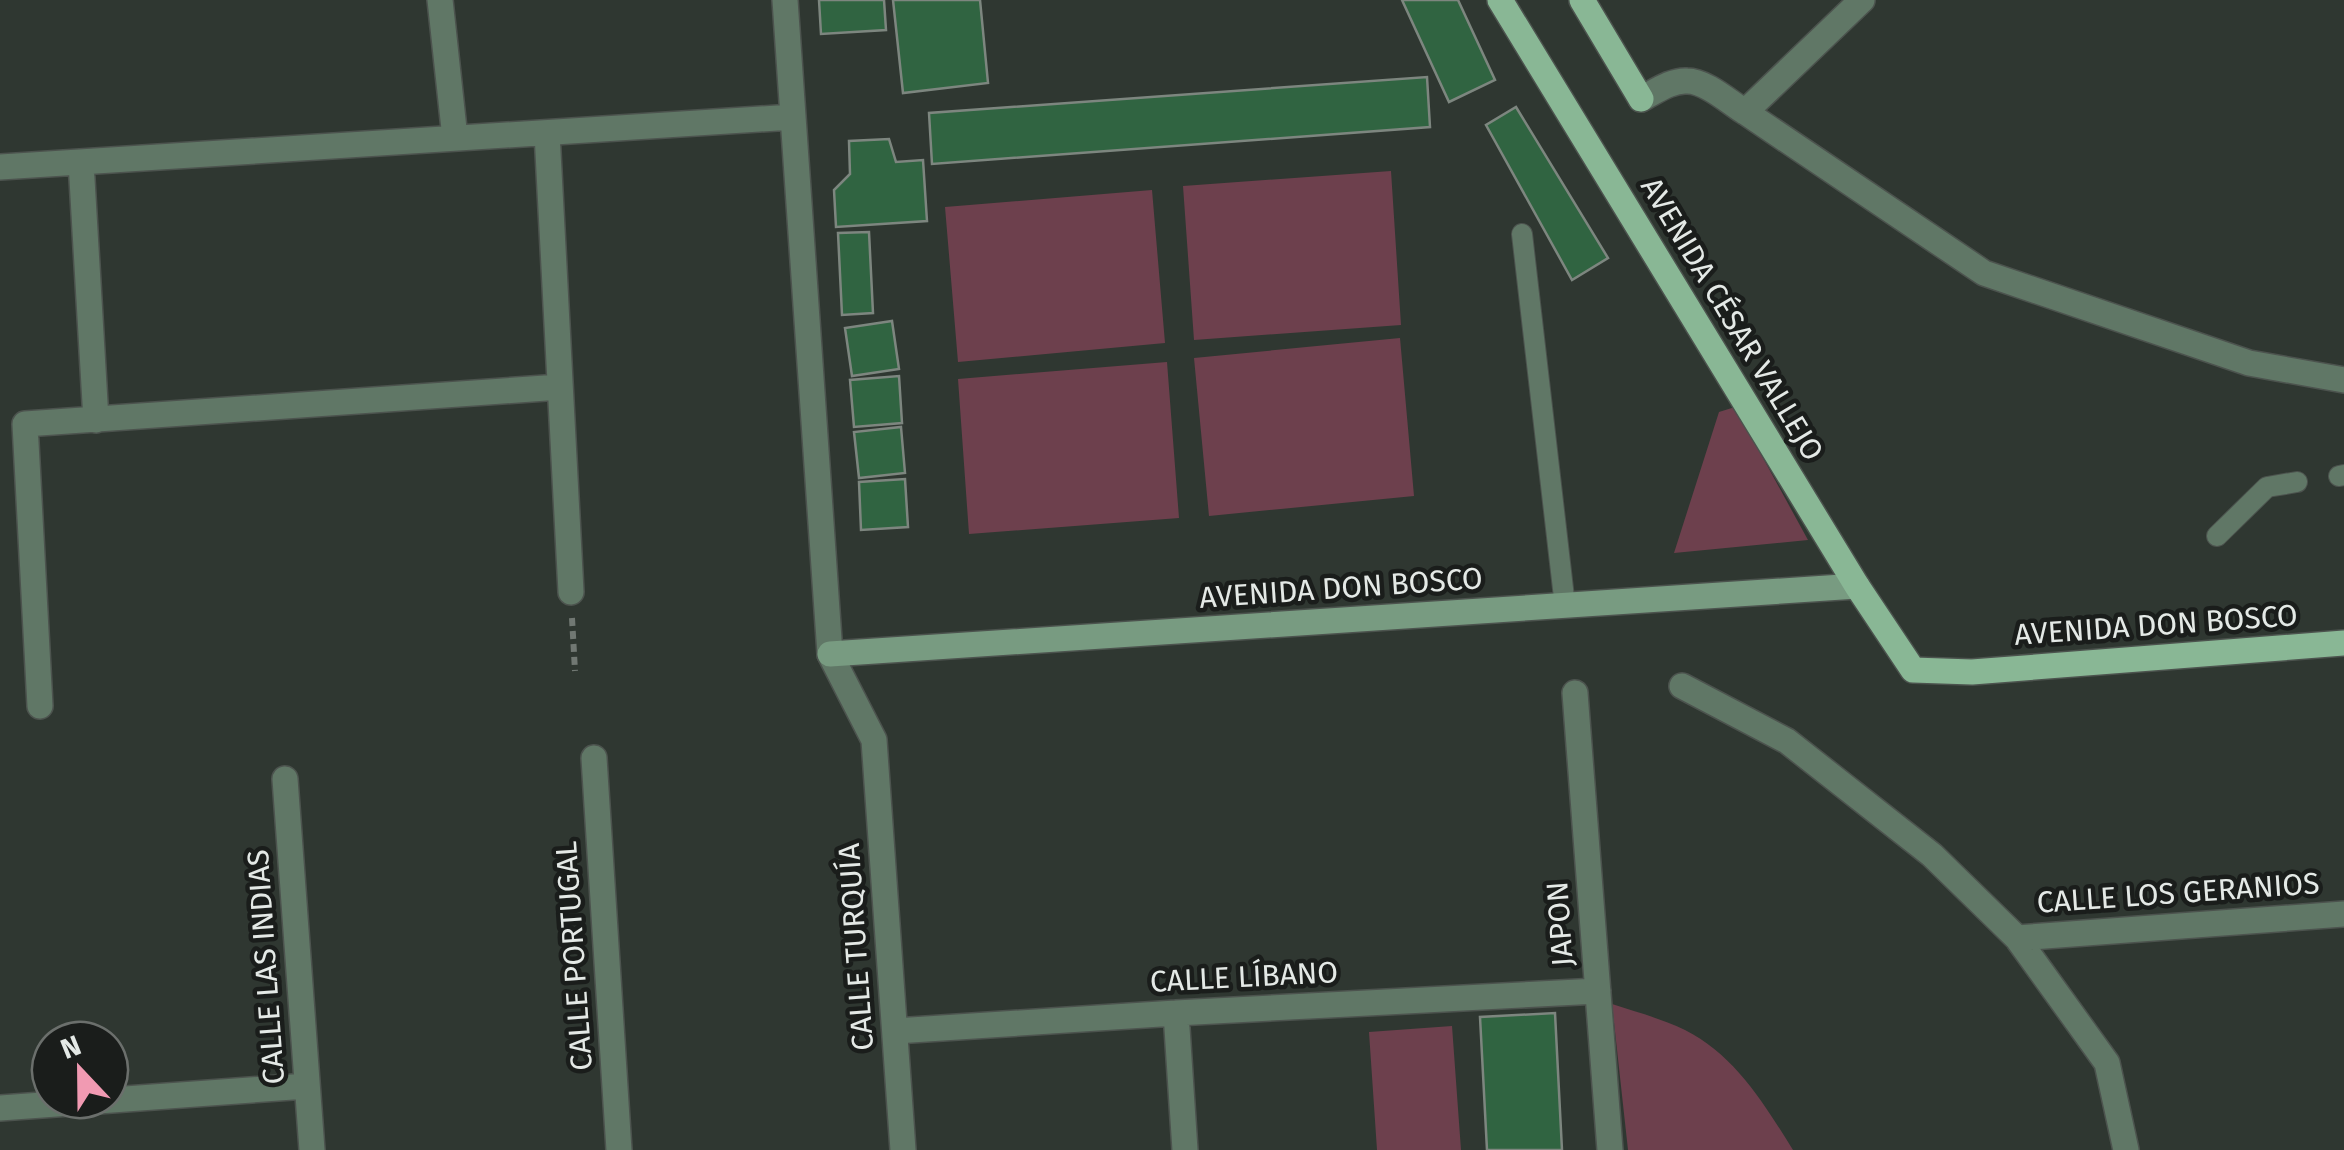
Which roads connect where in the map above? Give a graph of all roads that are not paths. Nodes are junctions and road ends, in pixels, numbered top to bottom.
1 (440, 0) edge
2 (785, 0) edge
3 (1500, 0) edge
4 (1582, 0) edge
5 (1862, 0) edge
6 (1642, 99) joint
7 (1745, 112) junction
8 (793, 118) junction
9 (548, 133) junction
10 (455, 138) junction
11 (81, 162) junction
12 (0, 167) edge
13 (1522, 234) dead end
14 (2344, 380) edge
15 (560, 388) junction
16 (96, 420) junction
17 (2297, 482) dead end
18 (2217, 536) dead end
19 (1857, 586) junction
20 (571, 592) road end
21 (1566, 606) junction
22 (2344, 644) edge
23 (830, 654) junction
24 (1913, 670) joint
25 (1682, 686) dead end
26 (1575, 693) dead end
27 (40, 706) dead end
28 (594, 758) dead end
29 (286, 779) dead end
30 (2344, 914) edge
31 (2017, 938) junction
32 (1598, 991) junction
33 (1176, 1012) junction
34 (894, 1031) junction
35 (307, 1086) junction
36 (0, 1108) edge
37 (312, 1150) edge
38 (619, 1150) edge
39 (903, 1150) edge
40 (1185, 1150) edge
41 (1610, 1150) edge
42 (2126, 1150) edge

1 - 10 street
2 - 8 street
3 - 19 main road, AVENIDA CÉSAR VALLEJO
4 - 6 main road
5 - 7 street
6 - 7 street
7 - 14 street
8 - 9 street
8 - 23 street
9 - 10 street
9 - 15 street
10 - 11 street
11 - 12 street
11 - 16 street
13 - 21 lane
15 - 16 street
15 - 20 street
16 - 27 street
17 - 18 lane
19 - 21 main road, AVENIDA DON BOSCO
19 - 24 main road, AVENIDA CÉSAR VALLEJO
21 - 23 main road, AVENIDA DON BOSCO
22 - 24 main road, AVENIDA DON BOSCO
23 - 34 street, CALLE TURQUÍA
25 - 31 street
26 - 32 street, JAPON
28 - 38 street, CALLE PORTUGAL
29 - 35 street, CALLE LAS INDIAS
30 - 31 street, CALLE LOS GERANIOS
31 - 42 street
32 - 33 street, CALLE LÍBANO
32 - 41 street, JAPON
33 - 34 street, CALLE LÍBANO
33 - 40 street
34 - 39 street, CALLE TURQUÍA
35 - 36 street
35 - 37 street, CALLE LAS INDIAS

